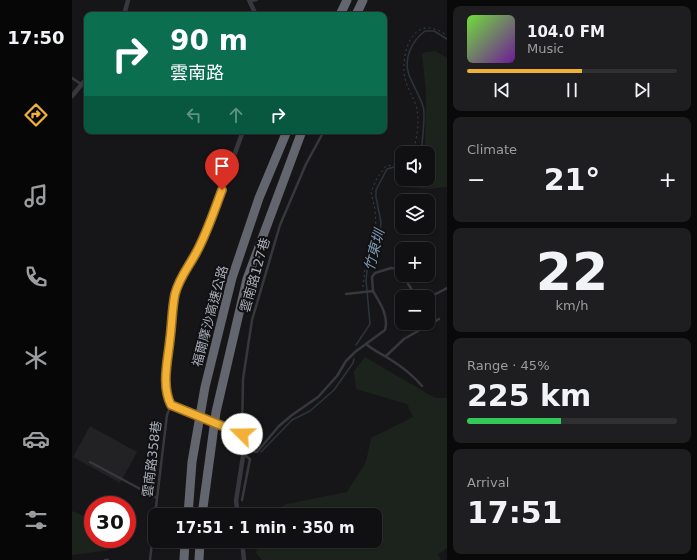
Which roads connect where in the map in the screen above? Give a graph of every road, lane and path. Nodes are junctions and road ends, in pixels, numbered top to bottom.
1 (128, 0) edge
2 (257, 0) edge
3 (347, 0) edge
4 (363, 0) edge
5 (249, 1) edge
6 (125, 12) edge
7 (254, 12) edge
8 (341, 12) edge
9 (357, 12) edge
10 (447, 35) edge
11 (72, 78) edge
12 (84, 82) edge
13 (82, 85) junction
14 (72, 96) edge
15 (242, 134) edge
16 (286, 134) edge
17 (301, 134) edge
18 (322, 134) edge
19 (414, 146) edge
20 (395, 165) edge
21 (395, 269) edge
22 (447, 288) edge
23 (373, 291) junction
24 (363, 292) junction
25 (346, 294) dead end
26 (435, 294) edge
27 (439, 319) dead end
28 (366, 344) junction
29 (386, 356) junction
30 (422, 386) dead end
31 (171, 405) junction
32 (242, 434) junction
33 (244, 452) junction
34 (90, 462) dead end
35 (157, 498) junction
36 (242, 500) dead end
37 (156, 508) edge
38 (189, 508) edge
39 (203, 508) edge
40 (237, 508) edge
41 (151, 548) edge
42 (185, 548) edge
43 (200, 548) edge
44 (243, 548) edge
45 (105, 560) edge
46 (108, 560) edge
47 (150, 560) edge
48 (184, 560) edge
49 (199, 560) edge
50 (244, 560) edge

1 - 6 street
2 - 5 lane
3 - 8 highway
4 - 9 highway
5 - 7 street
10 - 19 path
11 - 13 lane
12 - 13 street
13 - 14 street
15 - 31 street
16 - 38 highway, 福爾摩沙高速公路
17 - 39 highway, 福爾摩沙高速公路
18 - 32 lane, 雲南路127巷
20 - 24 path
21 - 23 lane
22 - 26 lane
23 - 24 lane
23 - 28 lane
24 - 25 lane
27 - 29 lane
28 - 29 lane
28 - 33 lane
29 - 30 lane
31 - 32 street
31 - 35 lane, 雲南路358巷
32 - 33 street
33 - 36 lane
33 - 40 street
34 - 35 lane
35 - 37 lane, 雲南路358巷
41 - 47 lane, 雲南路358巷
42 - 48 highway
43 - 49 highway
44 - 50 street
45 - 46 lane

